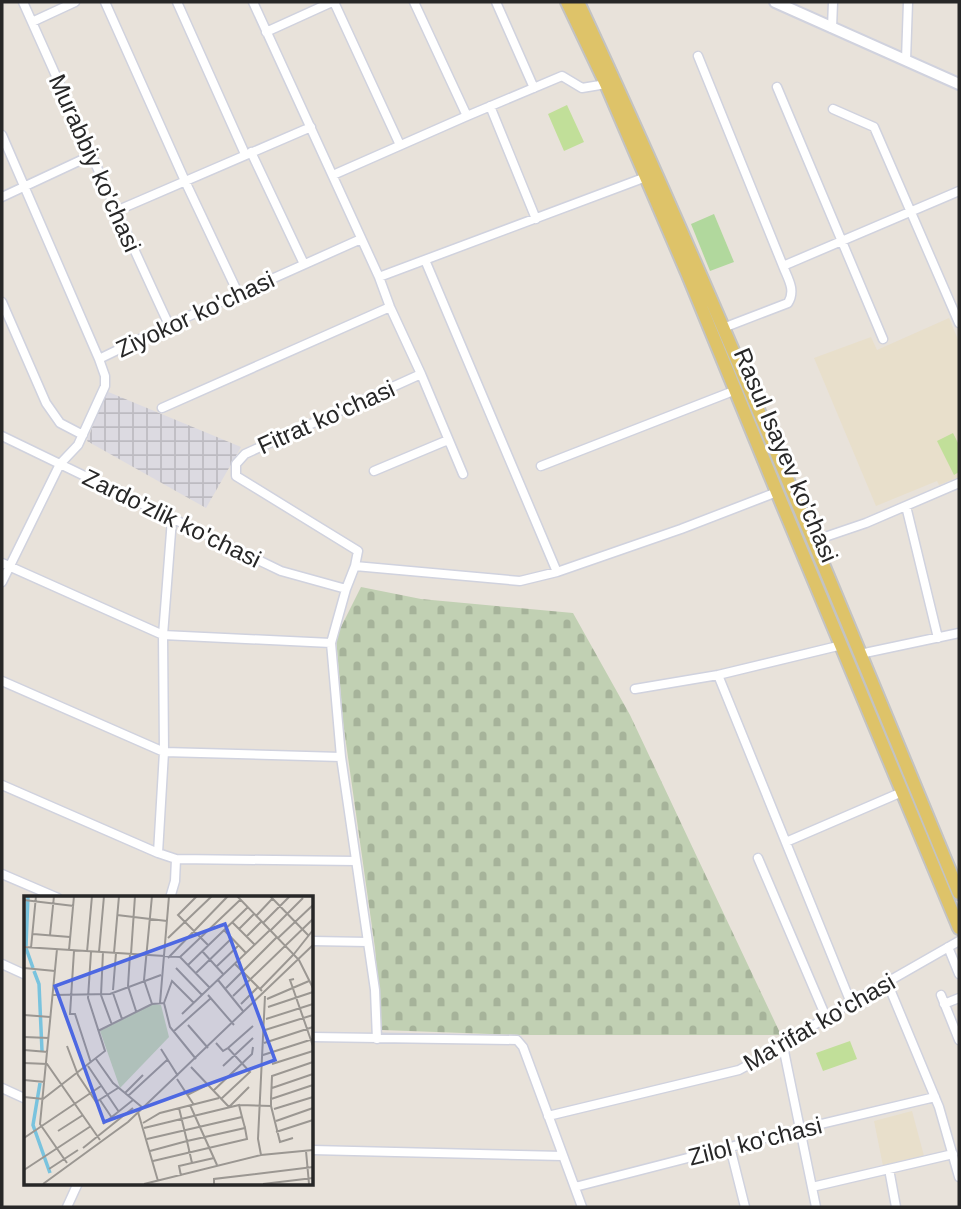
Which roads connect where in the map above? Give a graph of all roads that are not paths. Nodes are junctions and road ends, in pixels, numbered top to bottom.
1 (23, 2) edge
2 (75, 2) edge
3 (105, 2) edge
4 (177, 2) edge
5 (253, 2) edge
6 (333, 2) edge
7 (414, 2) edge
8 (496, 2) edge
9 (567, 2) edge
10 (578, 2) edge
11 (775, 2) edge
12 (833, 2) edge
13 (908, 2) edge
14 (32, 22) junction
15 (832, 28) junction
16 (266, 32) junction
17 (698, 55) dead end
18 (906, 60) junction
19 (606, 84) junction
20 (959, 84) edge
21 (777, 87) dead end
22 (534, 88) junction
23 (490, 106) junction
24 (833, 110) dead end
25 (467, 116) junction
26 (311, 127) junction
27 (2, 135) edge
28 (400, 145) junction
29 (248, 153) junction
30 (92, 155) junction
31 (333, 175) junction
32 (646, 177) junction
33 (185, 181) junction
34 (24, 187) junction
35 (959, 191) edge
36 (2, 197) edge
37 (116, 211) junction
38 (911, 211) junction
39 (536, 219) junction
40 (361, 239) junction
41 (842, 240) junction
42 (425, 260) junction
43 (304, 264) junction
44 (783, 266) junction
45 (379, 277) junction
46 (237, 293) junction
47 (2, 302) edge
48 (390, 307) junction
49 (959, 323) edge
50 (169, 325) junction
51 (723, 328) junction
52 (883, 339) dead end
53 (99, 359) junction
54 (421, 374) junction
55 (749, 385) junction
56 (736, 390) junction
57 (162, 408) dead end
58 (83, 435) junction
59 (2, 436) edge
60 (449, 440) junction
61 (60, 464) junction
62 (541, 466) dead end
63 (374, 471) dead end
64 (463, 474) dead end
65 (959, 483) edge
66 (777, 492) junction
67 (906, 506) junction
68 (172, 519) junction
69 (813, 541) junction
70 (5, 565) edge
71 (355, 566) junction
72 (557, 572) junction
73 (2, 582) edge
74 (346, 589) junction
75 (959, 633) edge
76 (163, 635) junction
77 (938, 638) junction
78 (331, 643) junction
79 (842, 645) junction
80 (860, 654) junction
81 (718, 675) junction
82 (2, 681) edge
83 (635, 689) dead end
84 (164, 752) junction
85 (341, 757) junction
86 (2, 785) edge
87 (902, 792) junction
88 (786, 842) junction
89 (158, 853) junction
90 (758, 858) dead end
91 (176, 859) junction
92 (356, 861) junction
93 (2, 874) edge
94 (959, 893) edge
95 (53, 896) edge
96 (171, 896) edge
97 (959, 928) edge
98 (959, 941) edge
99 (313, 942) edge
100 (368, 942) junction
101 (948, 947) junction
102 (2, 964) edge
103 (24, 974) edge
104 (959, 974) edge
105 (887, 982) junction
106 (959, 998) edge
107 (850, 1003) junction
108 (826, 1017) junction
109 (313, 1037) edge
110 (377, 1039) junction
111 (959, 1040) edge
112 (783, 1046) junction
113 (2, 1088) edge
114 (935, 1097) junction
115 (24, 1098) edge
116 (548, 1116) junction
117 (800, 1129) junction
118 (730, 1147) junction
119 (313, 1150) edge
120 (953, 1154) junction
121 (563, 1156) junction
122 (889, 1169) junction
123 (959, 1177) edge
124 (78, 1184) edge
125 (575, 1187) junction
126 (812, 1187) junction
127 (67, 1207) edge
128 (582, 1207) edge
129 (745, 1207) edge
130 (816, 1207) edge
131 (896, 1207) edge

1 - 14 street, Murabbiy ko'chasi
2 - 14 street
3 - 33 street
4 - 29 street
5 - 16 street
6 - 16 street
6 - 28 street
7 - 25 street
8 - 22 street
9 - 19 main road, Rasul Isayev ko'chasi
10 - 51 main road, Rasul Isayev ko'chasi
11 - 15 street
12 - 15 street
13 - 18 street
14 - 30 street, Murabbiy ko'chasi
15 - 18 street
16 - 26 street
17 - 44 street
18 - 20 street
19 - 22 street
19 - 32 main road, Rasul Isayev ko'chasi
21 - 41 street
22 - 23 street
23 - 25 street
23 - 39 street
24 - 38 street
25 - 28 street
26 - 29 street
26 - 31 street
27 - 34 street, Ziyokor ko'chasi
28 - 31 street
29 - 33 street
29 - 43 street
30 - 34 street
30 - 37 street, Murabbiy ko'chasi
31 - 40 street
32 - 39 street
32 - 56 main road, Rasul Isayev ko'chasi
33 - 37 street
33 - 46 street
34 - 36 street
34 - 53 street, Ziyokor ko'chasi
35 - 38 street
37 - 50 street, Murabbiy ko'chasi
38 - 41 street
38 - 49 street
39 - 42 street
40 - 43 street, Ziyokor ko'chasi
40 - 45 street
41 - 44 street
41 - 52 street
42 - 45 street
42 - 72 street
43 - 46 street, Ziyokor ko'chasi
44 - 51 street
45 - 48 street
46 - 50 street, Ziyokor ko'chasi
47 - 58 street
48 - 54 street
48 - 57 street
50 - 53 street, Ziyokor ko'chasi
51 - 55 main road, Rasul Isayev ko'chasi
53 - 58 street
54 - 60 street
54 - 71 street, Fitrat ko'chasi
55 - 56 main road
55 - 69 main road, Rasul Isayev ko'chasi
56 - 62 street
56 - 66 main road, Rasul Isayev ko'chasi
58 - 61 street
59 - 61 street, Zardo'zlik ko'chasi
60 - 63 street
60 - 64 street
61 - 68 street, Zardo'zlik ko'chasi
61 - 70 street
65 - 67 street
66 - 72 street
66 - 79 main road, Rasul Isayev ko'chasi
67 - 69 street
67 - 77 street
68 - 74 street, Zardo'zlik ko'chasi
68 - 76 street
69 - 80 main road, Rasul Isayev ko'chasi
70 - 73 street
70 - 76 street
71 - 72 street
71 - 74 street
74 - 78 street
75 - 77 street
76 - 78 street
76 - 84 street
77 - 80 street
78 - 85 street
79 - 81 street
79 - 87 main road, Rasul Isayev ko'chasi
80 - 94 main road, Rasul Isayev ko'chasi
81 - 83 street
81 - 88 street
82 - 84 street
84 - 85 street
84 - 89 street
85 - 92 street
86 - 89 street
87 - 88 street
87 - 97 main road, Rasul Isayev ko'chasi
88 - 107 street
89 - 91 street
90 - 108 street
91 - 92 street
91 - 96 street
92 - 100 street
93 - 95 street
98 - 101 street, Ma'rifat ko'chasi
99 - 100 street
100 - 110 street
101 - 104 street
101 - 105 street, Ma'rifat ko'chasi
102 - 103 street
105 - 107 street, Ma'rifat ko'chasi
105 - 114 street
106 - 111 street
107 - 108 street, Ma'rifat ko'chasi
108 - 112 street, Ma'rifat ko'chasi
109 - 110 street
110 - 116 street
112 - 116 street, Ma'rifat ko'chasi
112 - 117 street
113 - 115 street
114 - 117 street, Zilol ko'chasi
114 - 120 street
116 - 121 street
117 - 118 street, Zilol ko'chasi
117 - 126 street
118 - 125 street, Zilol ko'chasi
118 - 129 street
119 - 121 street
120 - 122 street
120 - 123 street
121 - 125 street
122 - 126 street
122 - 131 street
124 - 127 street
125 - 128 street
126 - 130 street

